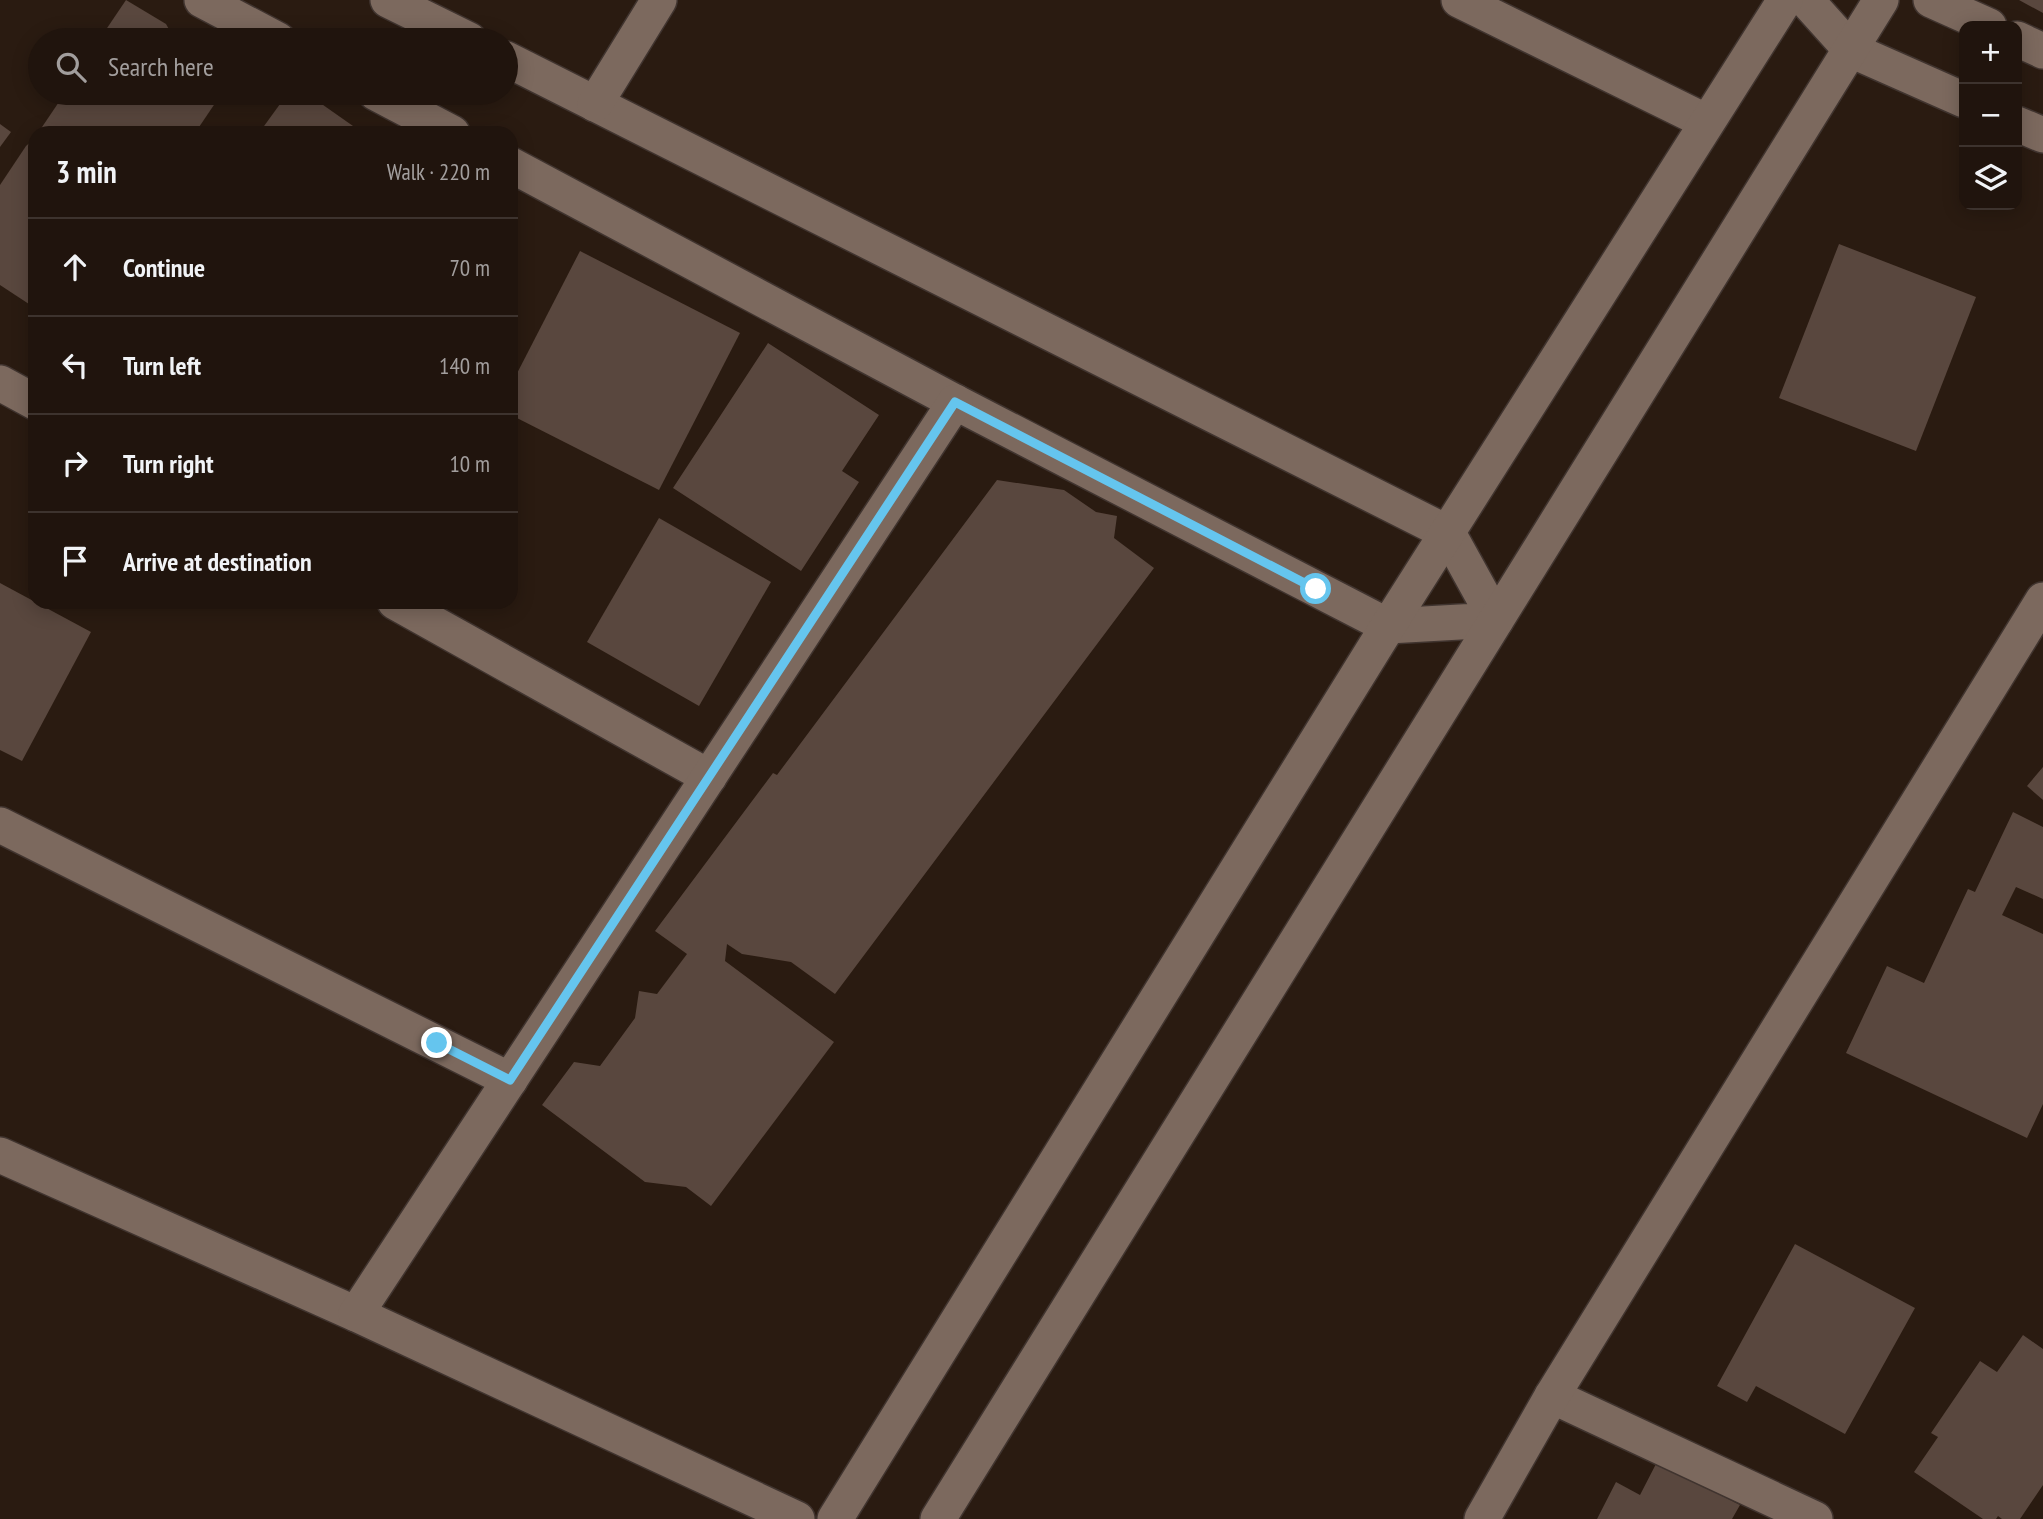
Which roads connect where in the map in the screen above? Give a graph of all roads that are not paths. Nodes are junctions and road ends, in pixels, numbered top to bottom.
1 (202, 0) edge
2 (388, 0) edge
3 (659, 0) edge
4 (1459, 0) edge
5 (1785, 0) edge
6 (1806, 0) edge
7 (1881, 0) edge
8 (1931, 0) edge
9 (1978, 21) edge
10 (255, 28) edge
11 (445, 28) edge
12 (2022, 41) edge
13 (1851, 50) junction
14 (2043, 51) edge
15 (518, 65) edge
16 (1959, 98) edge
17 (595, 104) junction
18 (399, 105) edge
19 (1707, 122) junction
20 (439, 126) edge
21 (2022, 126) edge
22 (2043, 135) edge
23 (518, 169) edge
24 (0, 383) edge
25 (28, 398) edge
26 (955, 402) junction
27 (1448, 533) junction
28 (2043, 600) edge
29 (408, 609) edge
30 (1496, 620) junction
31 (1388, 626) junction
32 (709, 776) junction
33 (0, 825) edge
34 (510, 1080) junction
35 (0, 1155) edge
36 (356, 1314) junction
37 (1552, 1395) junction
38 (797, 1519) edge
39 (835, 1519) edge
40 (938, 1519) edge
41 (1482, 1519) edge
42 (1815, 1519) edge

1 - 10 street
2 - 11 street
3 - 17 street
4 - 19 street
5 - 19 street
6 - 13 street
7 - 13 street
8 - 9 street
12 - 14 street
13 - 16 street
13 - 30 street
15 - 17 street
17 - 27 street
18 - 20 street
19 - 27 street
21 - 22 street
23 - 26 street
24 - 25 street
26 - 31 street
26 - 32 street
27 - 30 street
27 - 31 street
28 - 37 street
29 - 32 street
30 - 31 street
30 - 40 street
31 - 39 street
32 - 34 street
33 - 34 street
34 - 36 street
35 - 36 street
36 - 38 street
37 - 41 street
37 - 42 street

